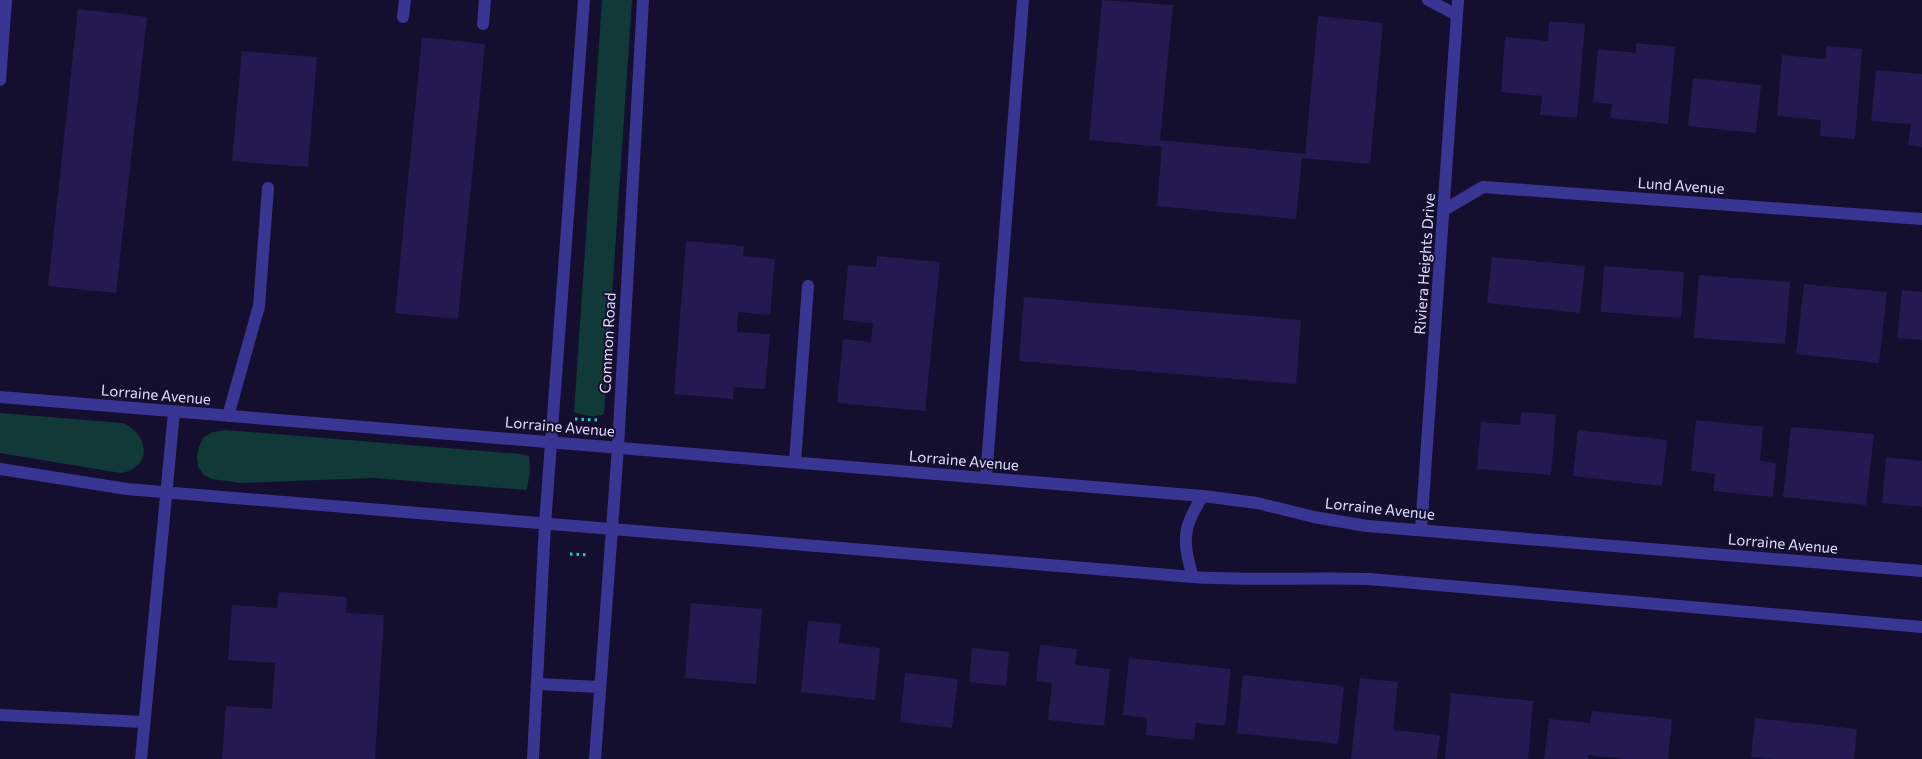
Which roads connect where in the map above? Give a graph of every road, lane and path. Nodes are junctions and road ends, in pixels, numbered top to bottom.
1 (6, 0) edge
2 (405, 0) edge
3 (485, 0) edge
4 (584, 0) edge
5 (643, 0) edge
6 (1023, 0) edge
7 (1428, 0) edge
8 (1458, 0) edge
9 (1457, 15) junction
10 (403, 17) dead end
11 (483, 24) dead end
12 (0, 80) edge
13 (268, 188) dead end
14 (1444, 210) junction
15 (1922, 220) edge
16 (808, 286) dead end
17 (0, 397) edge
18 (174, 412) junction
19 (228, 416) junction
20 (575, 419) dead end
21 (603, 421) dead end
22 (552, 442) junction
23 (618, 448) junction
24 (795, 462) junction
25 (0, 469) edge
26 (986, 478) junction
27 (166, 493) junction
28 (1203, 496) junction
29 (545, 524) junction
30 (612, 529) junction
31 (1421, 530) junction
32 (570, 554) dead end
33 (595, 555) dead end
34 (1922, 571) edge
35 (1193, 577) junction
36 (1922, 627) edge
37 (538, 684) junction
38 (599, 687) junction
39 (0, 714) edge
40 (144, 722) junction
41 (141, 759) edge
42 (534, 759) edge
43 (595, 759) edge

1 - 12 street
2 - 10 street
3 - 11 street
4 - 22 street
5 - 23 street, Common Road
6 - 26 street
7 - 9 street
8 - 9 street, Riviera Heights Drive
9 - 14 street, Riviera Heights Drive
13 - 19 street
14 - 15 street, Lund Avenue
14 - 31 street, Riviera Heights Drive
16 - 24 street
17 - 18 street, Lorraine Avenue
18 - 19 street, Lorraine Avenue
18 - 27 street
19 - 22 street, Lorraine Avenue
20 - 21 path
22 - 23 street, Lorraine Avenue
22 - 29 street
23 - 24 street, Lorraine Avenue
23 - 30 street, Common Road
24 - 26 street, Lorraine Avenue
25 - 27 street
26 - 28 street, Lorraine Avenue
27 - 29 street
27 - 40 street
28 - 31 street, Lorraine Avenue
28 - 35 street
29 - 30 street
29 - 37 street
30 - 35 street
30 - 38 street, Common Road
31 - 34 street, Lorraine Avenue
32 - 33 path
35 - 36 street
37 - 38 street
37 - 42 street
38 - 43 street, Common Road
39 - 40 street
40 - 41 street

